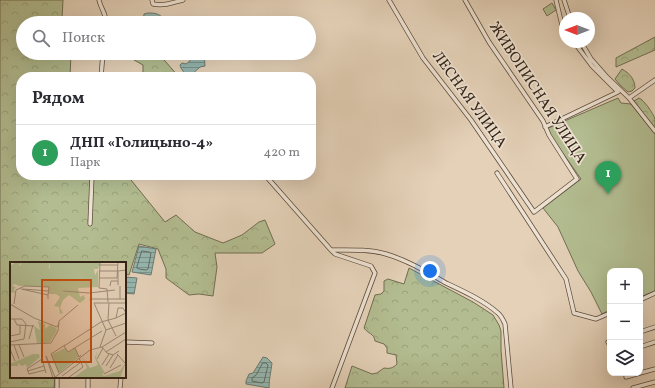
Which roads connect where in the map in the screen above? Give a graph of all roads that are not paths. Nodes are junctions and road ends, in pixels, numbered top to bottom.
1 (99, 0) edge
2 (152, 0) edge
3 (183, 0) edge
4 (389, 0) edge
5 (465, 0) edge
6 (556, 0) edge
7 (564, 0) edge
8 (559, 12) edge
9 (568, 12) edge
10 (106, 16) edge
11 (578, 48) edge
12 (585, 48) edge
13 (102, 60) edge
14 (101, 72) edge
15 (655, 80) edge
16 (629, 98) junction
17 (545, 127) junction
18 (655, 131) edge
19 (497, 173) dead end
20 (577, 179) joint
21 (92, 180) edge
22 (269, 180) edge
23 (90, 224) dead end
24 (331, 250) junction
25 (655, 293) edge
26 (643, 299) edge
27 (607, 314) edge
28 (655, 327) edge
29 (643, 331) edge
30 (126, 342) edge
31 (655, 342) edge
32 (152, 343) dead end
33 (643, 346) edge
34 (655, 369) edge
35 (626, 377) dead end
36 (121, 378) edge
37 (655, 382) edge
38 (120, 388) edge
39 (332, 388) edge
40 (511, 388) edge
41 (633, 388) edge

1 - 10 street
2 - 3 street
4 - 20 street, ЛЕСНАЯ УЛИЦА
5 - 17 street, ЖИВОПИСНАЯ УЛИЦА
6 - 8 street
7 - 9 street
11 - 17 street
12 - 16 street
13 - 14 street
15 - 16 street
16 - 18 street
17 - 20 street, ЖИВОПИСНАЯ УЛИЦА
19 - 27 street
21 - 23 street
22 - 24 street
24 - 39 street
24 - 40 street
25 - 26 street
28 - 29 street
30 - 32 street
31 - 33 street
34 - 35 street
36 - 38 street
37 - 41 street

